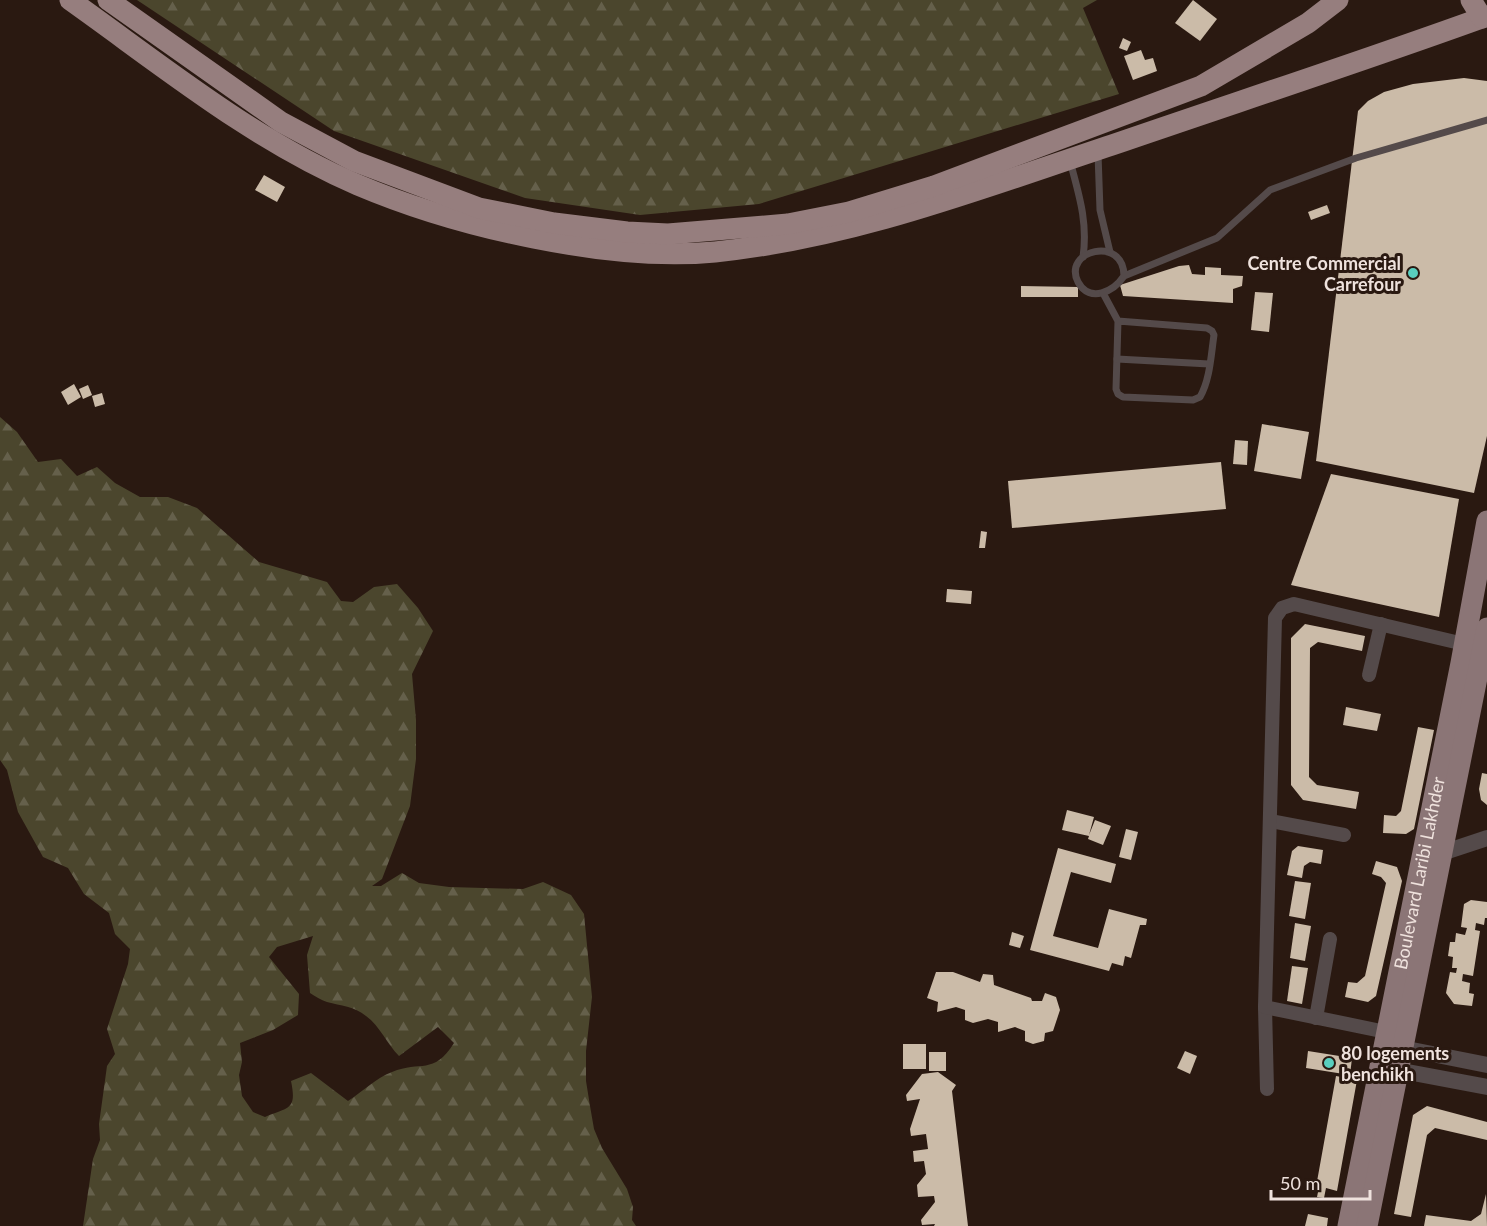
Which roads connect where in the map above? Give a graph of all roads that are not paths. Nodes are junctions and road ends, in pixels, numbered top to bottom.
1 (70, 0) edge
2 (108, 0) edge
3 (1338, 0) edge
4 (1482, 17) edge
5 (1487, 120) edge
6 (1098, 149) junction
7 (1069, 159) junction
8 (1110, 252) junction
9 (1083, 257) junction
10 (1124, 276) junction
11 (1103, 293) junction
12 (1118, 321) junction
13 (1117, 359) junction
14 (1209, 364) junction
15 (1487, 521) edge
16 (1381, 624) junction
17 (1481, 640) edge
18 (1370, 675) dead end
19 (1270, 821) junction
20 (1487, 826) edge
21 (1344, 835) dead end
22 (1487, 838) edge
23 (1437, 847) junction
24 (1330, 939) dead end
25 (1265, 1007) junction
26 (1316, 1018) junction
27 (1386, 1032) junction
28 (1402, 1048) junction
29 (1381, 1056) junction
30 (1487, 1065) edge
31 (1397, 1070) junction
32 (1487, 1088) edge
33 (1267, 1089) dead end
34 (1348, 1226) edge
35 (1367, 1226) edge

1 - 7 highway
2 - 3 highway
4 - 6 highway
5 - 10 lane
6 - 7 highway
6 - 8 lane
7 - 9 lane
8 - 9 lane
8 - 10 lane
9 - 11 lane
10 - 11 lane
11 - 12 lane
12 - 13 lane
12 - 14 lane
13 - 14 lane
13 - 14 lane
15 - 17 main road, Boulevard Laribi Lakhder
16 - 17 street
16 - 18 street
16 - 19 street
17 - 23 main road, Boulevard Laribi Lakhder
19 - 21 street
19 - 25 street
20 - 23 street
22 - 23 street
23 - 27 main road, Boulevard Laribi Lakhder
23 - 28 main road, Boulevard Laribi Lakhder
24 - 26 street
25 - 26 street
25 - 33 street
26 - 27 street
27 - 29 main road, Boulevard Laribi Lakhder
28 - 29 main road
28 - 30 street
28 - 31 main road, Boulevard Laribi Lakhder
29 - 31 main road
29 - 34 main road, Boulevard Laribi Lakhder
31 - 32 street
31 - 35 main road, Boulevard Laribi Lakhder

